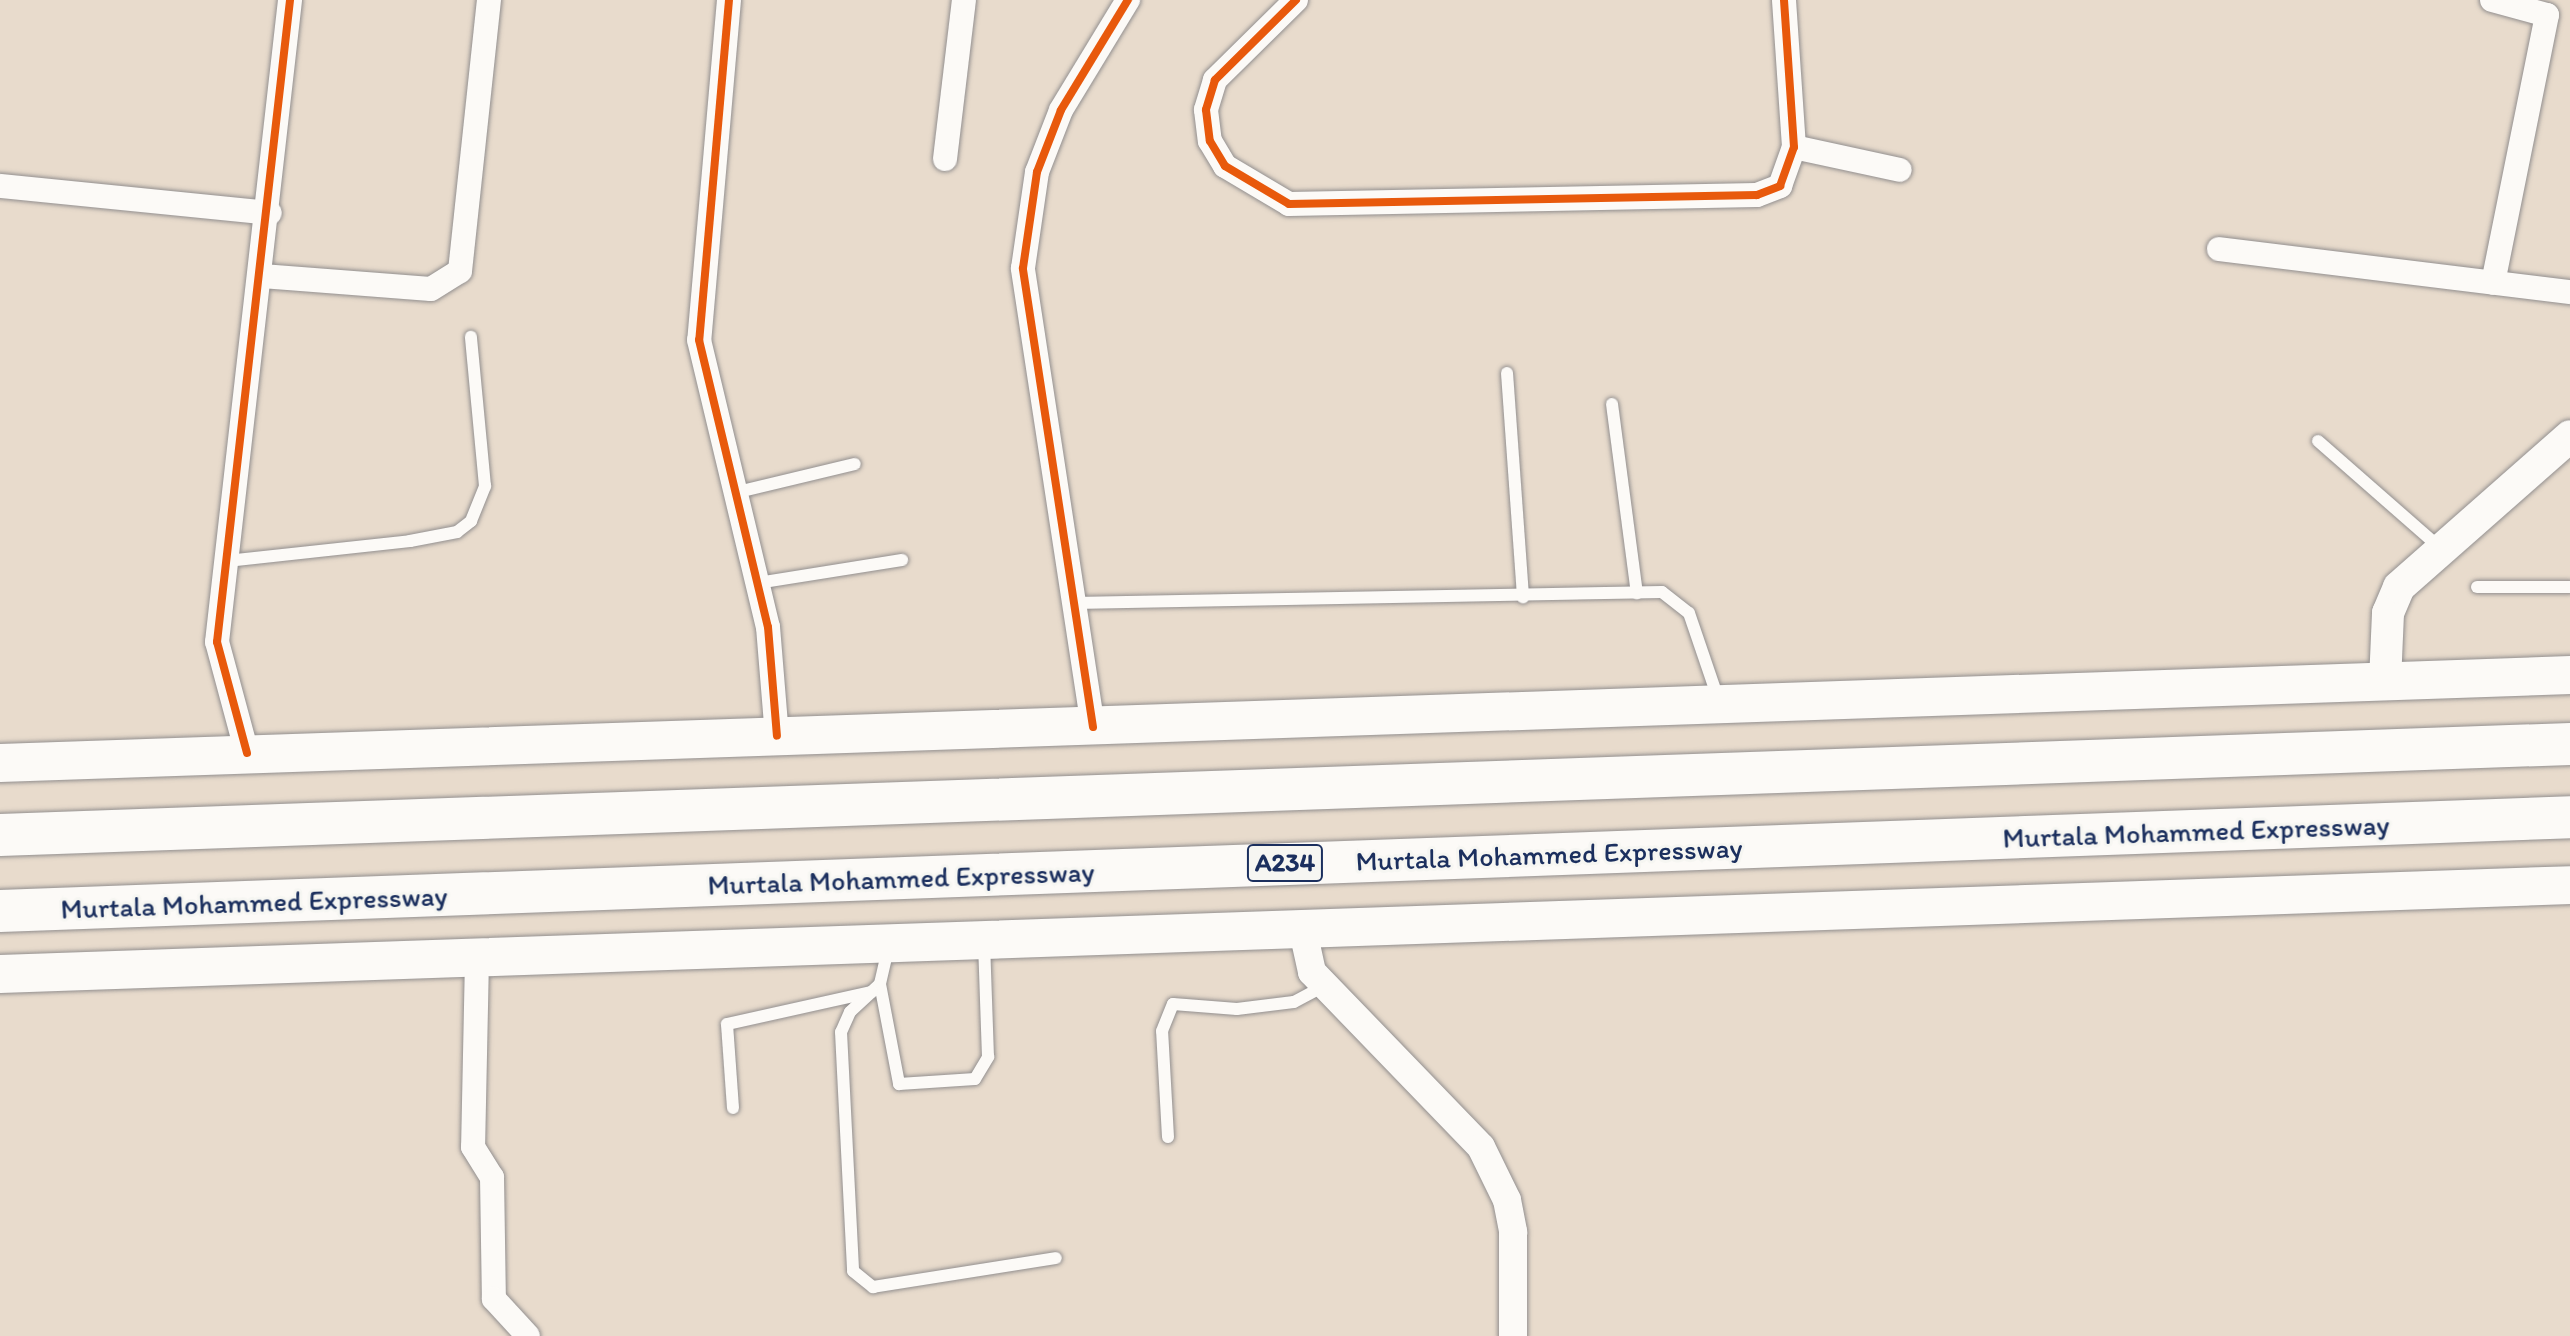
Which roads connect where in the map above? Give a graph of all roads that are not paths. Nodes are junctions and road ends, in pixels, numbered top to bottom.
1 (290, 0) edge
2 (489, 0) edge
3 (729, 0) edge
4 (964, 0) edge
5 (1128, 0) edge
6 (1296, 0) edge
7 (1784, 0) edge
8 (2492, 0) edge
9 (2551, 8) edge
10 (1794, 147) junction
11 (945, 159) dead end
12 (1900, 170) dead end
13 (0, 186) edge
14 (270, 213) junction
15 (2219, 249) dead end
16 (262, 276) junction
17 (2493, 283) junction
18 (2570, 292) edge
19 (471, 337) dead end
20 (1507, 373) dead end
21 (1612, 404) dead end
22 (2570, 436) edge
23 (2318, 441) dead end
24 (855, 464) dead end
25 (738, 492) junction
26 (2442, 549) junction
27 (902, 560) dead end
28 (227, 561) junction
29 (758, 583) junction
30 (2477, 587) dead end
31 (2570, 587) edge
32 (1637, 593) junction
33 (1523, 597) junction
34 (1074, 603) junction
35 (2570, 675) edge
36 (2385, 682) junction
37 (1721, 707) junction
38 (1093, 727) junction
39 (777, 736) junction
40 (2570, 744) edge
41 (247, 753) junction
42 (0, 763) edge
43 (2570, 817) edge
44 (0, 835) edge
45 (2570, 885) edge
46 (0, 911) edge
47 (1303, 931) junction
48 (984, 942) junction
49 (888, 946) junction
50 (477, 959) junction
51 (0, 974) edge
52 (1324, 986) junction
53 (877, 988) junction
54 (733, 1108) dead end
55 (1168, 1137) dead end
56 (1056, 1258) dead end
57 (528, 1336) edge
58 (1513, 1336) edge

1 - 14 street
2 - 16 street
3 - 25 street
4 - 11 street
5 - 34 street
6 - 10 street
7 - 10 street
8 - 9 street
9 - 17 street
10 - 12 street
13 - 14 street
14 - 16 street
15 - 17 street
16 - 28 street
17 - 18 street
19 - 28 lane
20 - 33 lane
21 - 32 lane
22 - 26 main road
23 - 26 lane
24 - 25 lane
25 - 29 street
26 - 36 main road
27 - 29 lane
28 - 41 street
29 - 39 street
30 - 31 lane
32 - 33 lane
32 - 37 lane
33 - 34 lane
34 - 38 street
35 - 36 highway
36 - 37 highway
37 - 38 highway
38 - 39 highway
39 - 41 highway
40 - 44 highway
41 - 42 highway
43 - 46 highway, Murtala Mohammed Expressway / A234
45 - 47 highway
47 - 48 highway
47 - 52 street
48 - 49 highway
48 - 53 lane
49 - 50 highway
49 - 53 lane
50 - 51 highway
50 - 57 street
52 - 55 lane
52 - 58 street
53 - 54 lane
53 - 56 lane

